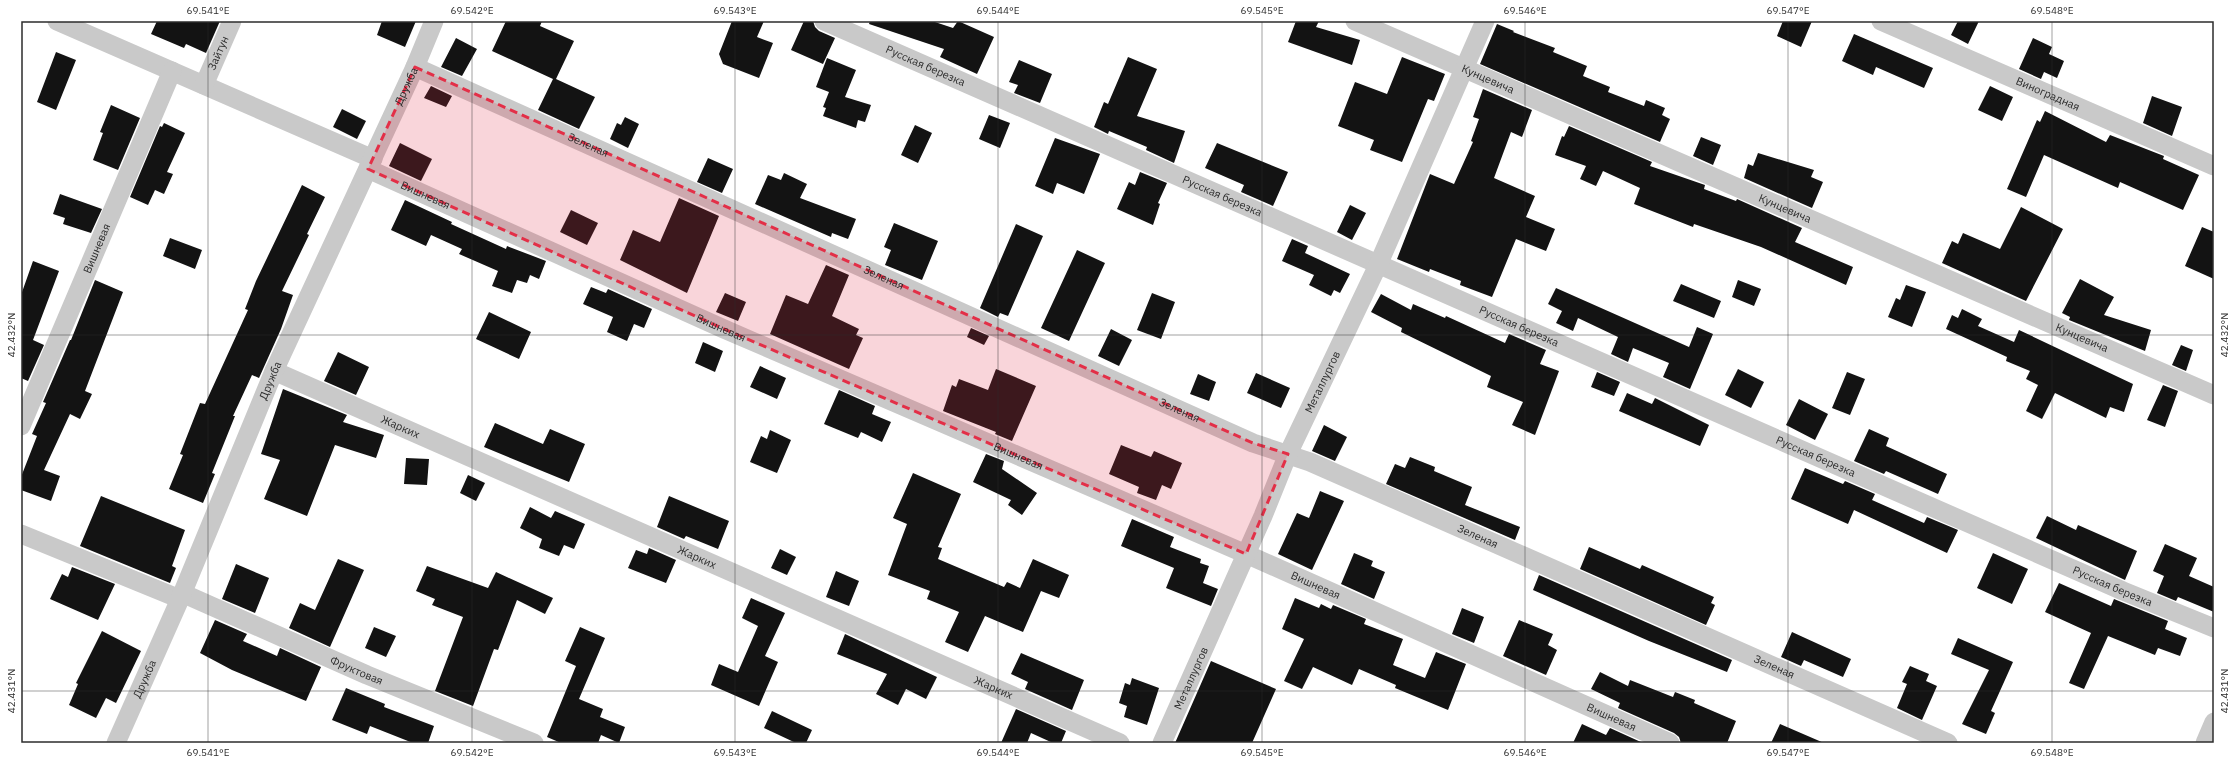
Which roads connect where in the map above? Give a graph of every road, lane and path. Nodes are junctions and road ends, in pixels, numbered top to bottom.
1 (232, 21) edge
2 (434, 21) edge
3 (824, 21) edge
4 (1355, 21) edge
5 (1485, 21) edge
6 (1881, 21) edge
7 (67, 23) edge
8 (415, 67) junction
9 (1462, 68) junction
10 (172, 70) junction
11 (204, 85) junction
12 (370, 164) junction
13 (2214, 166) edge
14 (1378, 265) junction
15 (274, 371) junction
16 (2214, 395) edge
17 (21, 426) edge
18 (1288, 454) junction
19 (21, 534) edge
20 (1246, 554) junction
21 (181, 596) junction
22 (2214, 628) edge
23 (2214, 722) edge
24 (116, 743) edge
25 (534, 743) edge
26 (1120, 743) edge
27 (1162, 743) edge
28 (1670, 743) edge
29 (1948, 743) edge
30 (2205, 743) edge

1 - 11 street, Зайтун
2 - 8 street, Дружба
3 - 14 street, Русская березка
4 - 9 street, Кунцевича
5 - 9 street, Металлургов
6 - 13 street, Виноградная
7 - 10 street, Вишневая
8 - 12 street, Дружба
8 - 18 street, Зеленая
9 - 14 street, Металлургов
9 - 16 street, Кунцевича
10 - 11 street, Вишневая
10 - 17 street, Вишневая
11 - 12 street, Вишневая
12 - 15 street, Дружба
12 - 20 street, Вишневая
14 - 18 street, Металлургов
14 - 22 street, Русская березка
15 - 21 street, Дружба
15 - 26 street, Жарких
18 - 20 street, Металлургов
18 - 29 street, Зеленая
19 - 21 street, Фруктовая
20 - 27 street, Металлургов
20 - 28 street, Вишневая
21 - 24 street, Дружба
21 - 25 street, Фруктовая
23 - 30 street

